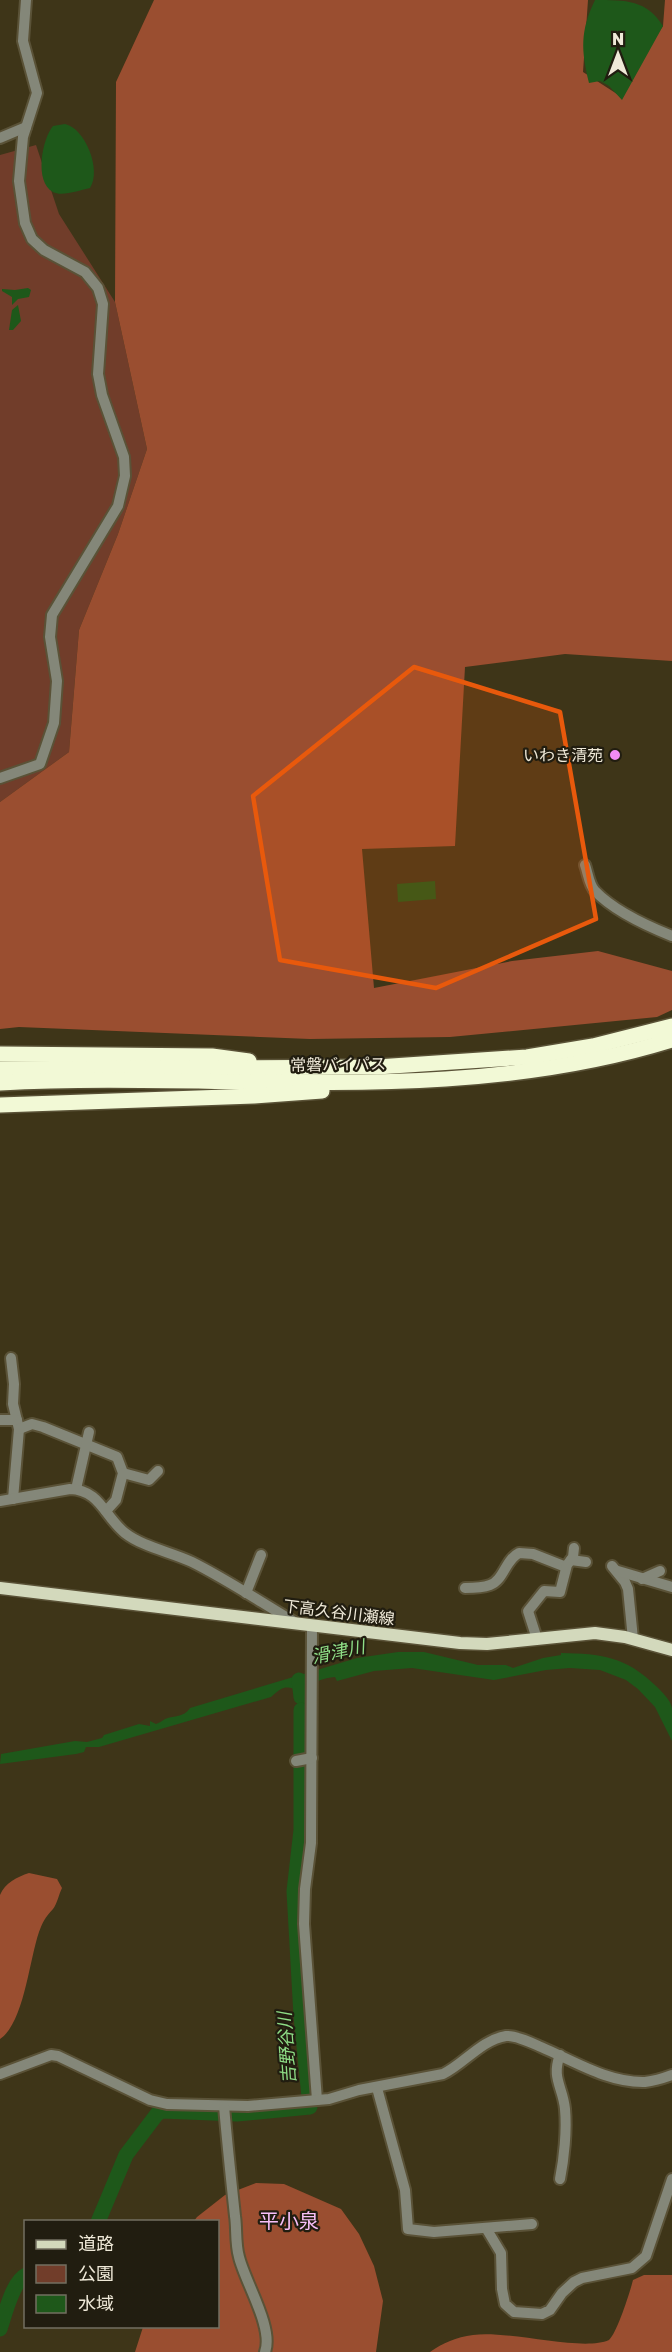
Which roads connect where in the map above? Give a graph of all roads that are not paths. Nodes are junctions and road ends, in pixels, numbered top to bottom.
1 (26, 0) edge
2 (26, 127) junction
3 (0, 138) edge
4 (0, 778) edge
5 (585, 865) dead end
6 (672, 936) edge
7 (672, 1026) edge
8 (672, 1040) edge
9 (0, 1053) edge
10 (0, 1069) edge
11 (318, 1069) junction
12 (405, 1081) junction
13 (0, 1083) edge
14 (0, 1105) edge
15 (11, 1358) dead end
16 (0, 1420) edge
17 (18, 1425) junction
18 (88, 1438) junction
19 (158, 1471) dead end
20 (123, 1473) junction
21 (76, 1489) junction
22 (13, 1499) junction
23 (0, 1501) edge
24 (106, 1511) junction
25 (261, 1555) dead end
26 (570, 1558) junction
27 (586, 1562) dead end
28 (660, 1571) dead end
29 (642, 1579) junction
30 (672, 1587) edge
31 (0, 1588) edge
32 (465, 1588) dead end
33 (246, 1593) junction
34 (296, 1623) junction
35 (312, 1625) junction
36 (537, 1639) junction
37 (633, 1639) junction
38 (672, 1650) edge
39 (560, 2055) junction
40 (0, 2074) edge
41 (672, 2076) edge
42 (376, 2088) junction
43 (312, 2100) junction
44 (224, 2111) junction
45 (560, 2179) dead end
46 (672, 2180) edge
47 (532, 2224) dead end
48 (486, 2228) junction
49 (265, 2352) edge

1 - 2 street
2 - 3 street
2 - 4 street
5 - 6 street
7 - 11 highway, 常磐バイパス
8 - 12 highway, 常磐バイパス
9 - 11 highway
10 - 11 highway, 常磐バイパス
12 - 13 highway, 常磐バイパス
12 - 14 highway
15 - 17 street
16 - 17 street
17 - 18 street
17 - 22 street
18 - 20 street
18 - 21 street
19 - 20 street
20 - 24 street
21 - 22 street
21 - 24 street
22 - 23 street
24 - 33 street
25 - 33 street
26 - 27 street
26 - 32 street
26 - 36 street
28 - 29 street
29 - 30 street
29 - 37 street
31 - 34 main road, 下高久谷川瀬線
33 - 34 street
34 - 35 main road, 下高久谷川瀬線
35 - 36 main road, 下高久谷川瀬線
35 - 43 street
36 - 37 main road, 下高久谷川瀬線
37 - 38 main road, 下高久谷川瀬線
39 - 41 street
39 - 42 street
39 - 45 street
40 - 44 street
42 - 43 street
42 - 48 street
43 - 44 street
44 - 49 street
46 - 48 street
47 - 48 street

